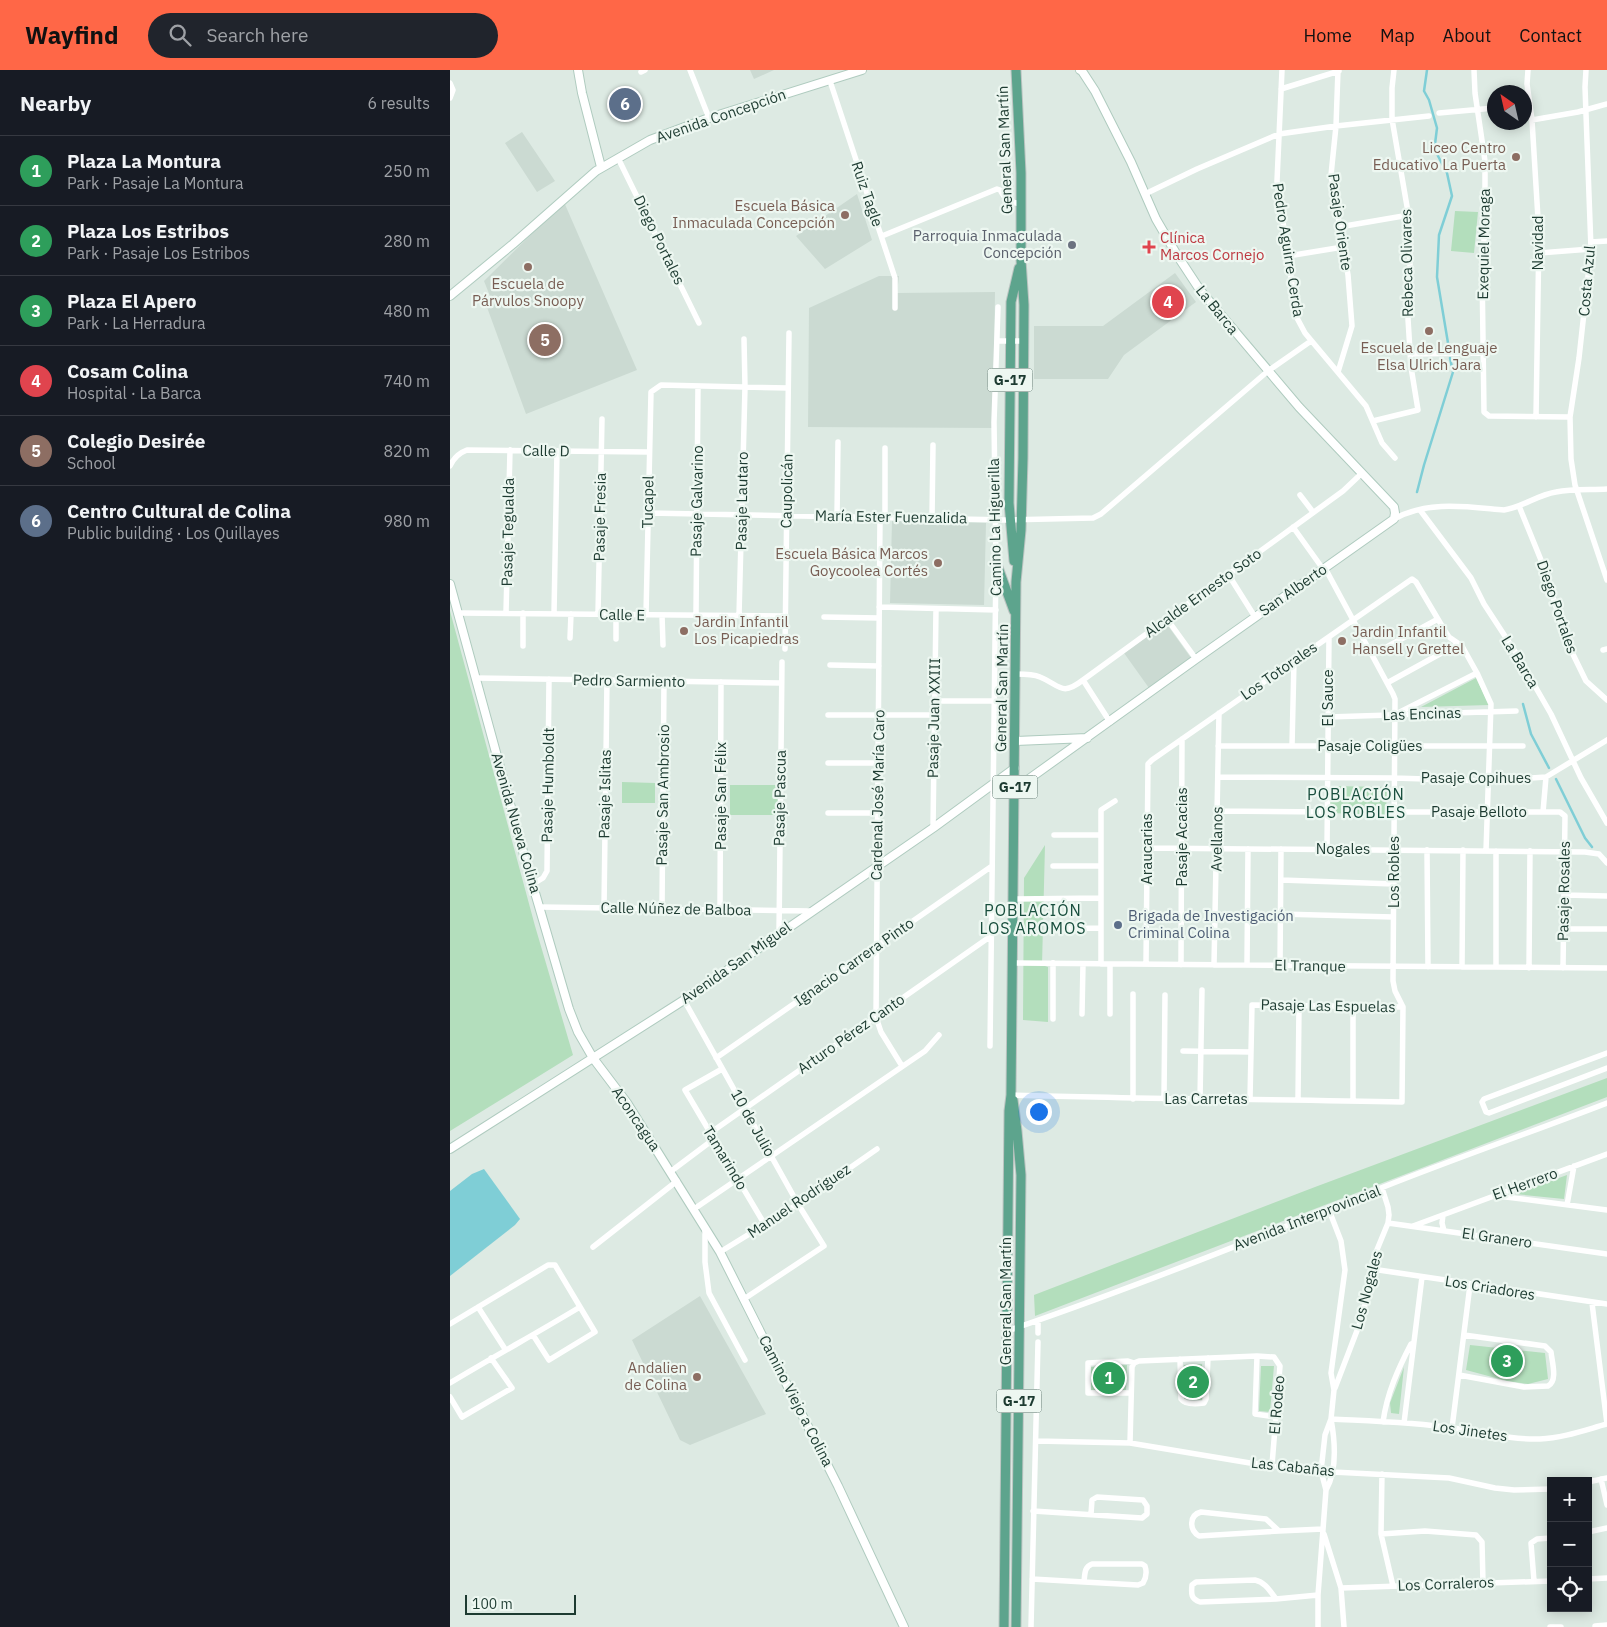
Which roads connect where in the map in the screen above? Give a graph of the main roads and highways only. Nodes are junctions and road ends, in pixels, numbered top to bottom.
1 (1016, 70) edge
2 (1021, 260) junction
3 (996, 562) road end
4 (1016, 582) junction
5 (1016, 618) junction
6 (1011, 1095) junction
7 (1004, 1627) edge
8 (1016, 1627) edge

1 - 2 main road, General San Martín / G-17
2 - 4 main road, General San Martín / G-17
2 - 4 main road, General San Martín / G-17
3 - 5 main road
4 - 5 main road, General San Martín / G-17
5 - 6 main road, General San Martín / G-17
6 - 7 main road, General San Martín / G-17
6 - 8 main road, General San Martín / G-17

